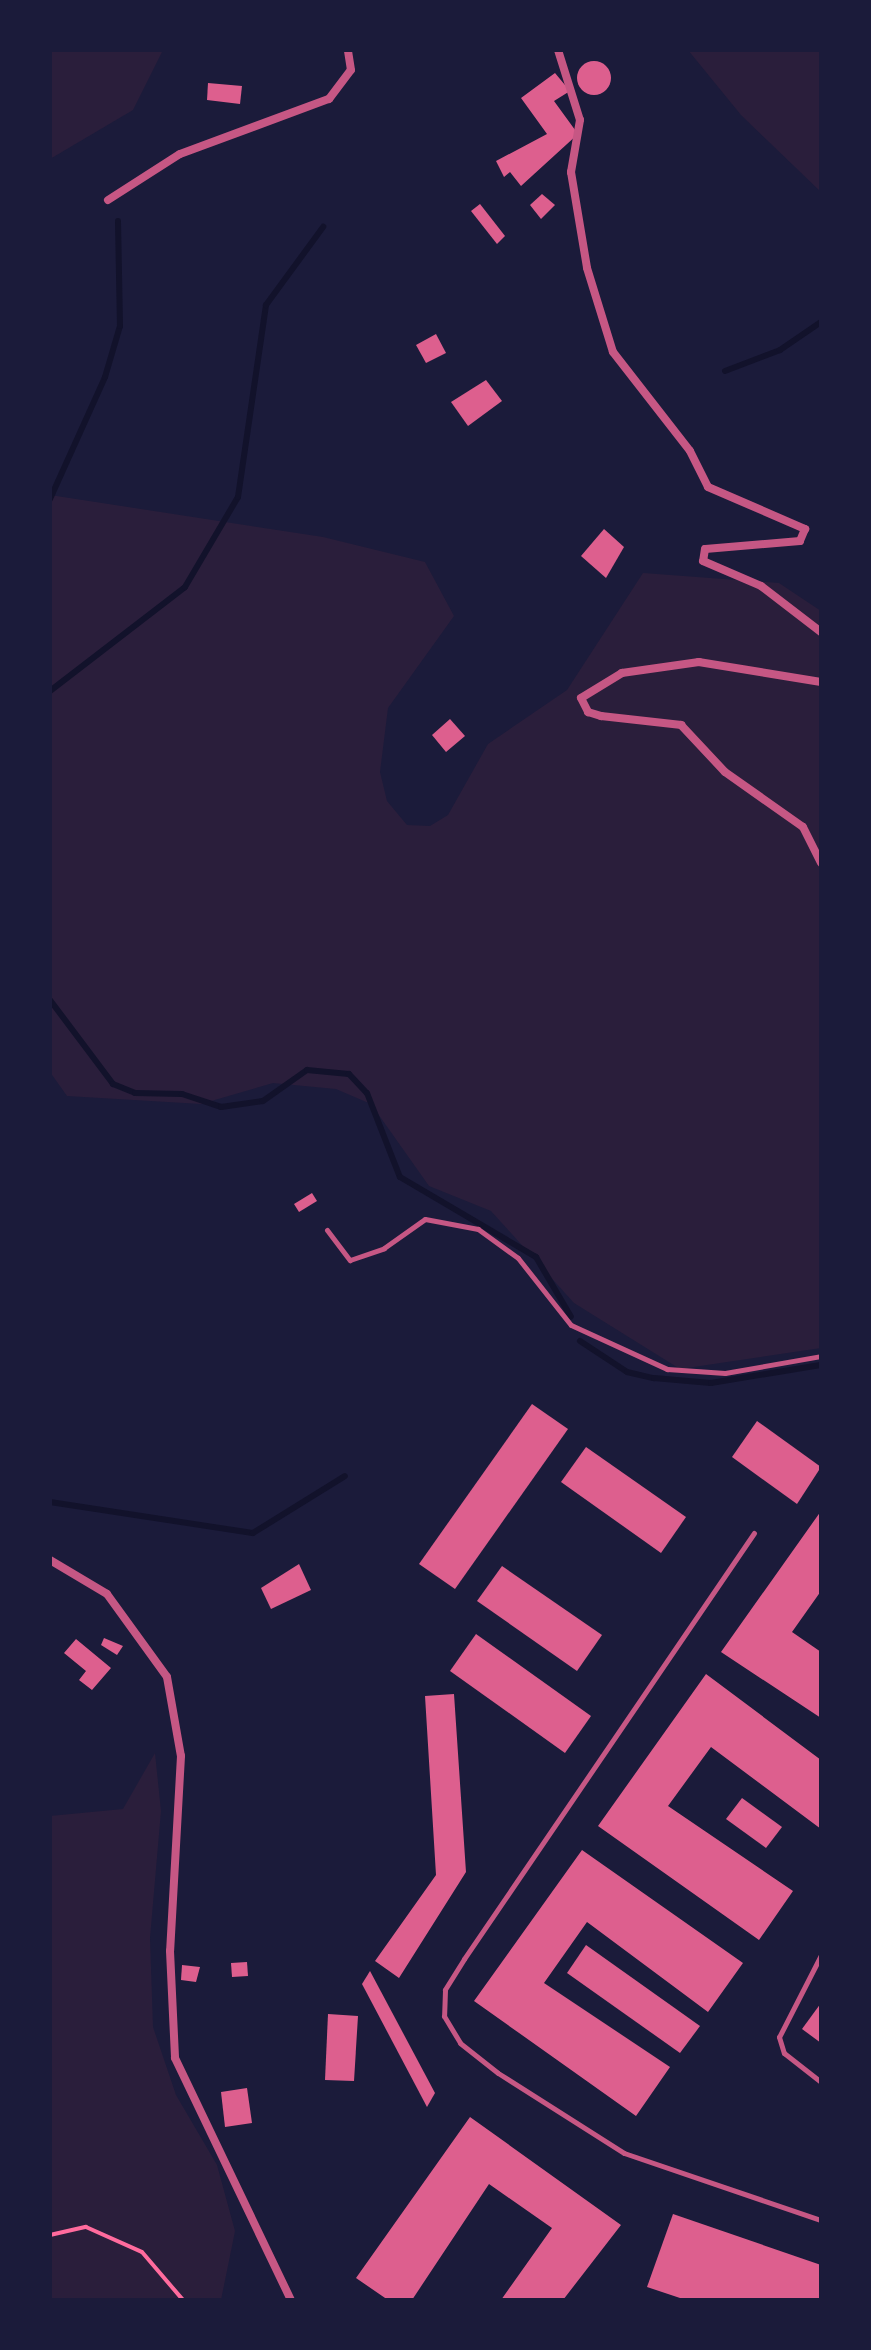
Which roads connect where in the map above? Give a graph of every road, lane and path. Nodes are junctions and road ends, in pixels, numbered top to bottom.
1 (348, 50) edge
2 (558, 50) edge
3 (108, 200) dead end
4 (821, 632) edge
5 (821, 682) edge
6 (821, 863) edge
7 (327, 1230) dead end
8 (821, 1356) edge
9 (754, 1533) dead end
10 (50, 1560) edge
11 (821, 1955) edge
12 (821, 2082) edge
13 (821, 2220) edge
14 (50, 2235) edge
15 (183, 2300) edge
16 (291, 2300) edge

1 - 3 street
2 - 4 street
5 - 6 street
7 - 8 lane
9 - 13 lane
10 - 16 street
11 - 12 lane
14 - 15 path

